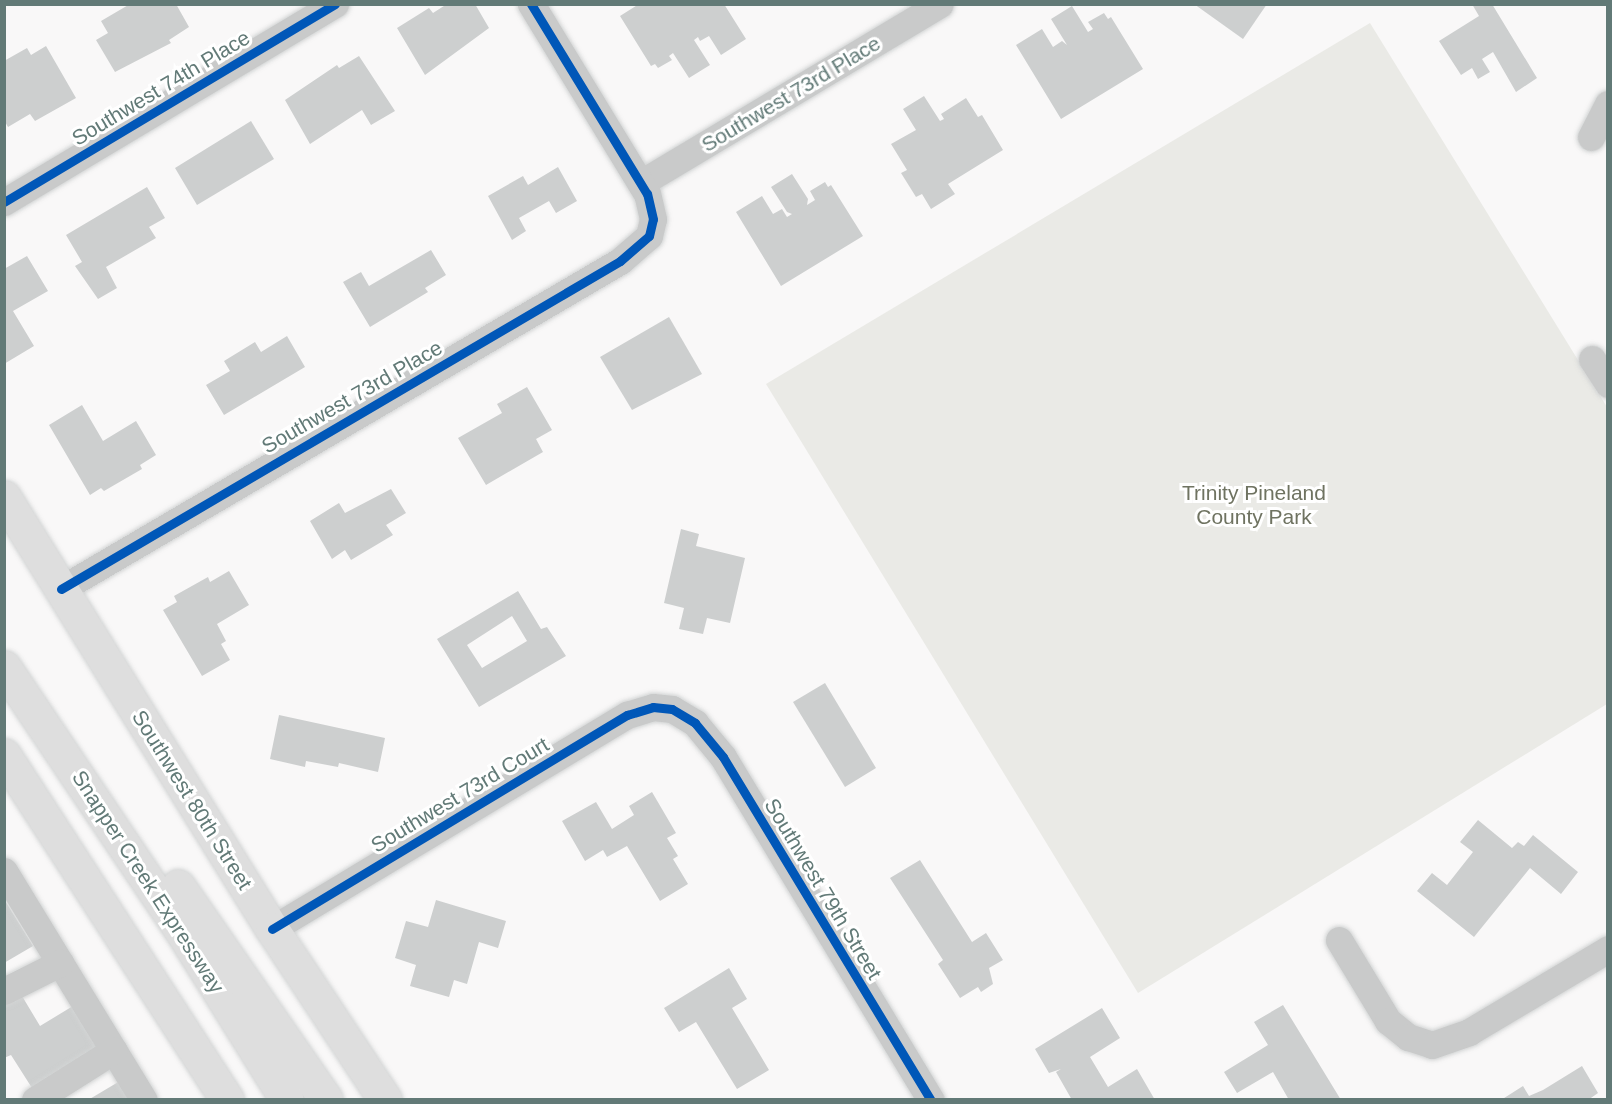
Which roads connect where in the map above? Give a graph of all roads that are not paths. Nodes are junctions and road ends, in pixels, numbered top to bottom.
1 (335, 4) edge
2 (531, 4) edge
3 (940, 4) edge
4 (1608, 104) edge
5 (1592, 137) dead end
6 (641, 183) junction
7 (4, 202) edge
8 (1592, 359) dead end
9 (1608, 384) edge
10 (4, 497) edge
11 (61, 589) junction
12 (4, 667) edge
13 (672, 709) joint
14 (4, 755) edge
15 (85, 784) junction
16 (4, 871) edge
17 (272, 928) junction
18 (1338, 940) dead end
19 (1608, 949) edge
20 (134, 950) junction
21 (60, 963) junction
22 (4, 991) edge
23 (114, 1050) junction
24 (35, 1100) edge
25 (144, 1100) edge
26 (208, 1100) edge
27 (227, 1100) edge
28 (287, 1100) edge
29 (326, 1100) edge
30 (385, 1100) edge
31 (931, 1100) edge

1 - 7 street, Southwest 74th Place
2 - 6 street
3 - 6 street, Southwest 73rd Place
4 - 5 street
6 - 11 street, Southwest 73rd Place
8 - 9 street
10 - 11 main road, Southwest 80th Street
11 - 17 main road, Southwest 80th Street
12 - 15 main road, Snapper Creek Expressway
13 - 17 street, Southwest 73rd Court
13 - 31 street, Southwest 79th Street
14 - 20 main road
15 - 28 main road, Snapper Creek Expressway
15 - 29 main road
16 - 21 street
17 - 30 main road, Southwest 80th Street
18 - 19 street
20 - 26 main road
20 - 27 main road
21 - 22 street
21 - 23 street
23 - 24 street
23 - 25 street

